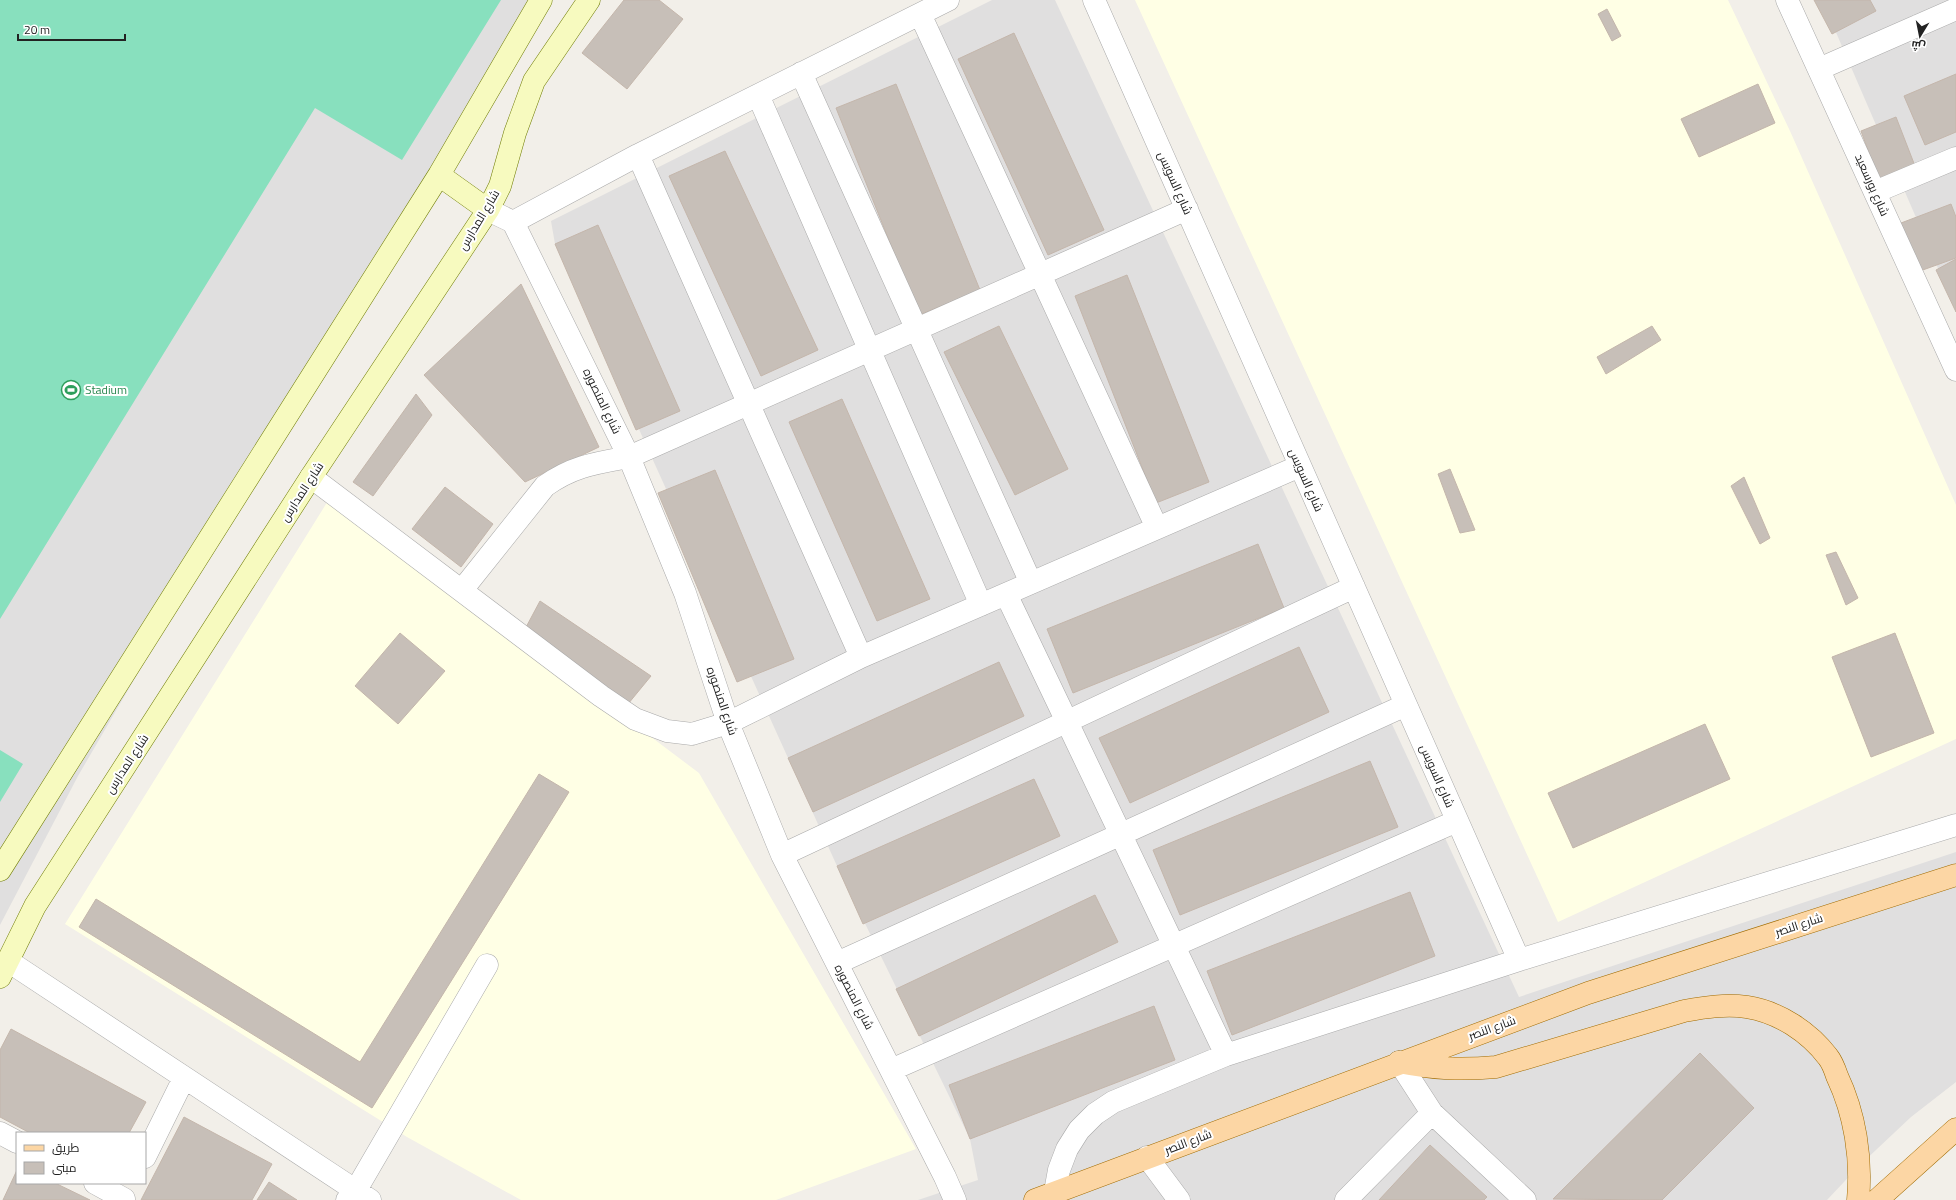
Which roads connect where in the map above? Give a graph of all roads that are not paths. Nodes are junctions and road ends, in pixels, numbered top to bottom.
1 (541, 0) edge
2 (589, 0) edge
3 (948, 0) edge
4 (1094, 0) edge
5 (1787, 0) edge
6 (1956, 9) edge
7 (920, 14) junction
8 (1819, 69) junction
9 (802, 73) junction
10 (758, 95) junction
11 (638, 155) junction
12 (1956, 158) edge
13 (438, 175) junction
14 (1875, 192) junction
15 (1187, 209) junction
16 (488, 210) junction
17 (513, 222) junction
18 (1040, 274) junction
19 (917, 329) junction
20 (869, 350) junction
21 (1956, 370) edge
22 (749, 403) junction
23 (629, 457) junction
24 (1300, 466) junction
25 (311, 477) junction
26 (1157, 528) junction
27 (1031, 583) junction
28 (1354, 587) junction
29 (462, 590) junction
30 (1006, 594) junction
31 (981, 605) junction
32 (862, 657) junction
33 (1406, 706) junction
34 (1067, 721) junction
35 (728, 723) junction
36 (1457, 821) junction
37 (1956, 825) edge
38 (1121, 834) junction
39 (782, 855) junction
40 (0, 870) edge
41 (1956, 875) edge
42 (1173, 945) junction
43 (1518, 960) junction
44 (837, 962) junction
45 (487, 966) dead end
46 (4, 969) edge
47 (1226, 1055) junction
48 (1399, 1062) junction
49 (891, 1070) junction
50 (184, 1078) junction
51 (1432, 1113) junction
52 (1956, 1129) edge
53 (0, 1133) edge
54 (16, 1141) edge
55 (146, 1155) edge
56 (1147, 1157) junction
57 (98, 1184) edge
58 (1055, 1192) junction
59 (126, 1194) edge
60 (357, 1197) edge
61 (1521, 1199) edge
62 (955, 1200) edge
63 (1034, 1200) edge
64 (1179, 1200) edge
65 (1346, 1200) edge
66 (1858, 1200) edge
67 (1877, 1200) edge

1 - 13 street
2 - 16 street, شارع المدارس
3 - 7 street
4 - 15 street, شارع السويس
5 - 8 street, شارع بورسعيد
6 - 8 street
7 - 9 street
7 - 18 street
8 - 14 street, شارع بورسعيد
9 - 10 street
9 - 19 street
10 - 11 street
10 - 20 street
11 - 17 street
11 - 22 street
12 - 14 street
13 - 16 street
13 - 40 street
14 - 21 street, شارع بورسعيد
15 - 18 street
15 - 24 street, شارع السويس
16 - 17 street
16 - 25 street, شارع المدارس
17 - 23 street, شارع المنصوره
18 - 19 street
18 - 26 street
19 - 20 street
19 - 27 street
20 - 22 street
20 - 31 street
22 - 23 street
22 - 32 street
23 - 29 street
23 - 35 street, شارع المنصوره
24 - 26 street
24 - 28 street, شارع السويس
25 - 29 street
25 - 46 street, شارع المدارس
26 - 27 street
27 - 30 street
28 - 33 street, شارع السويس
28 - 34 street
29 - 35 street
30 - 31 street
30 - 34 street
31 - 32 street
32 - 35 street
33 - 36 street, شارع السويس
33 - 38 street
34 - 38 street
34 - 39 street
35 - 39 street, شارع المنصوره
36 - 42 street
36 - 43 street, شارع السويس
37 - 43 street
38 - 42 street
38 - 44 street
39 - 44 street, شارع المنصوره
41 - 48 main road, شارع النصر
42 - 47 street
42 - 49 street
43 - 47 street
44 - 49 street, شارع المنصوره
45 - 60 street
46 - 50 street
47 - 58 street
48 - 51 street
48 - 56 main road, شارع النصر
48 - 66 main road
49 - 62 street, شارع المنصوره
50 - 55 street
50 - 60 street
51 - 61 street
51 - 65 street
52 - 67 main road
53 - 54 street
56 - 58 main road, شارع النصر
56 - 64 street
57 - 59 street
58 - 63 main road, شارع النصر

